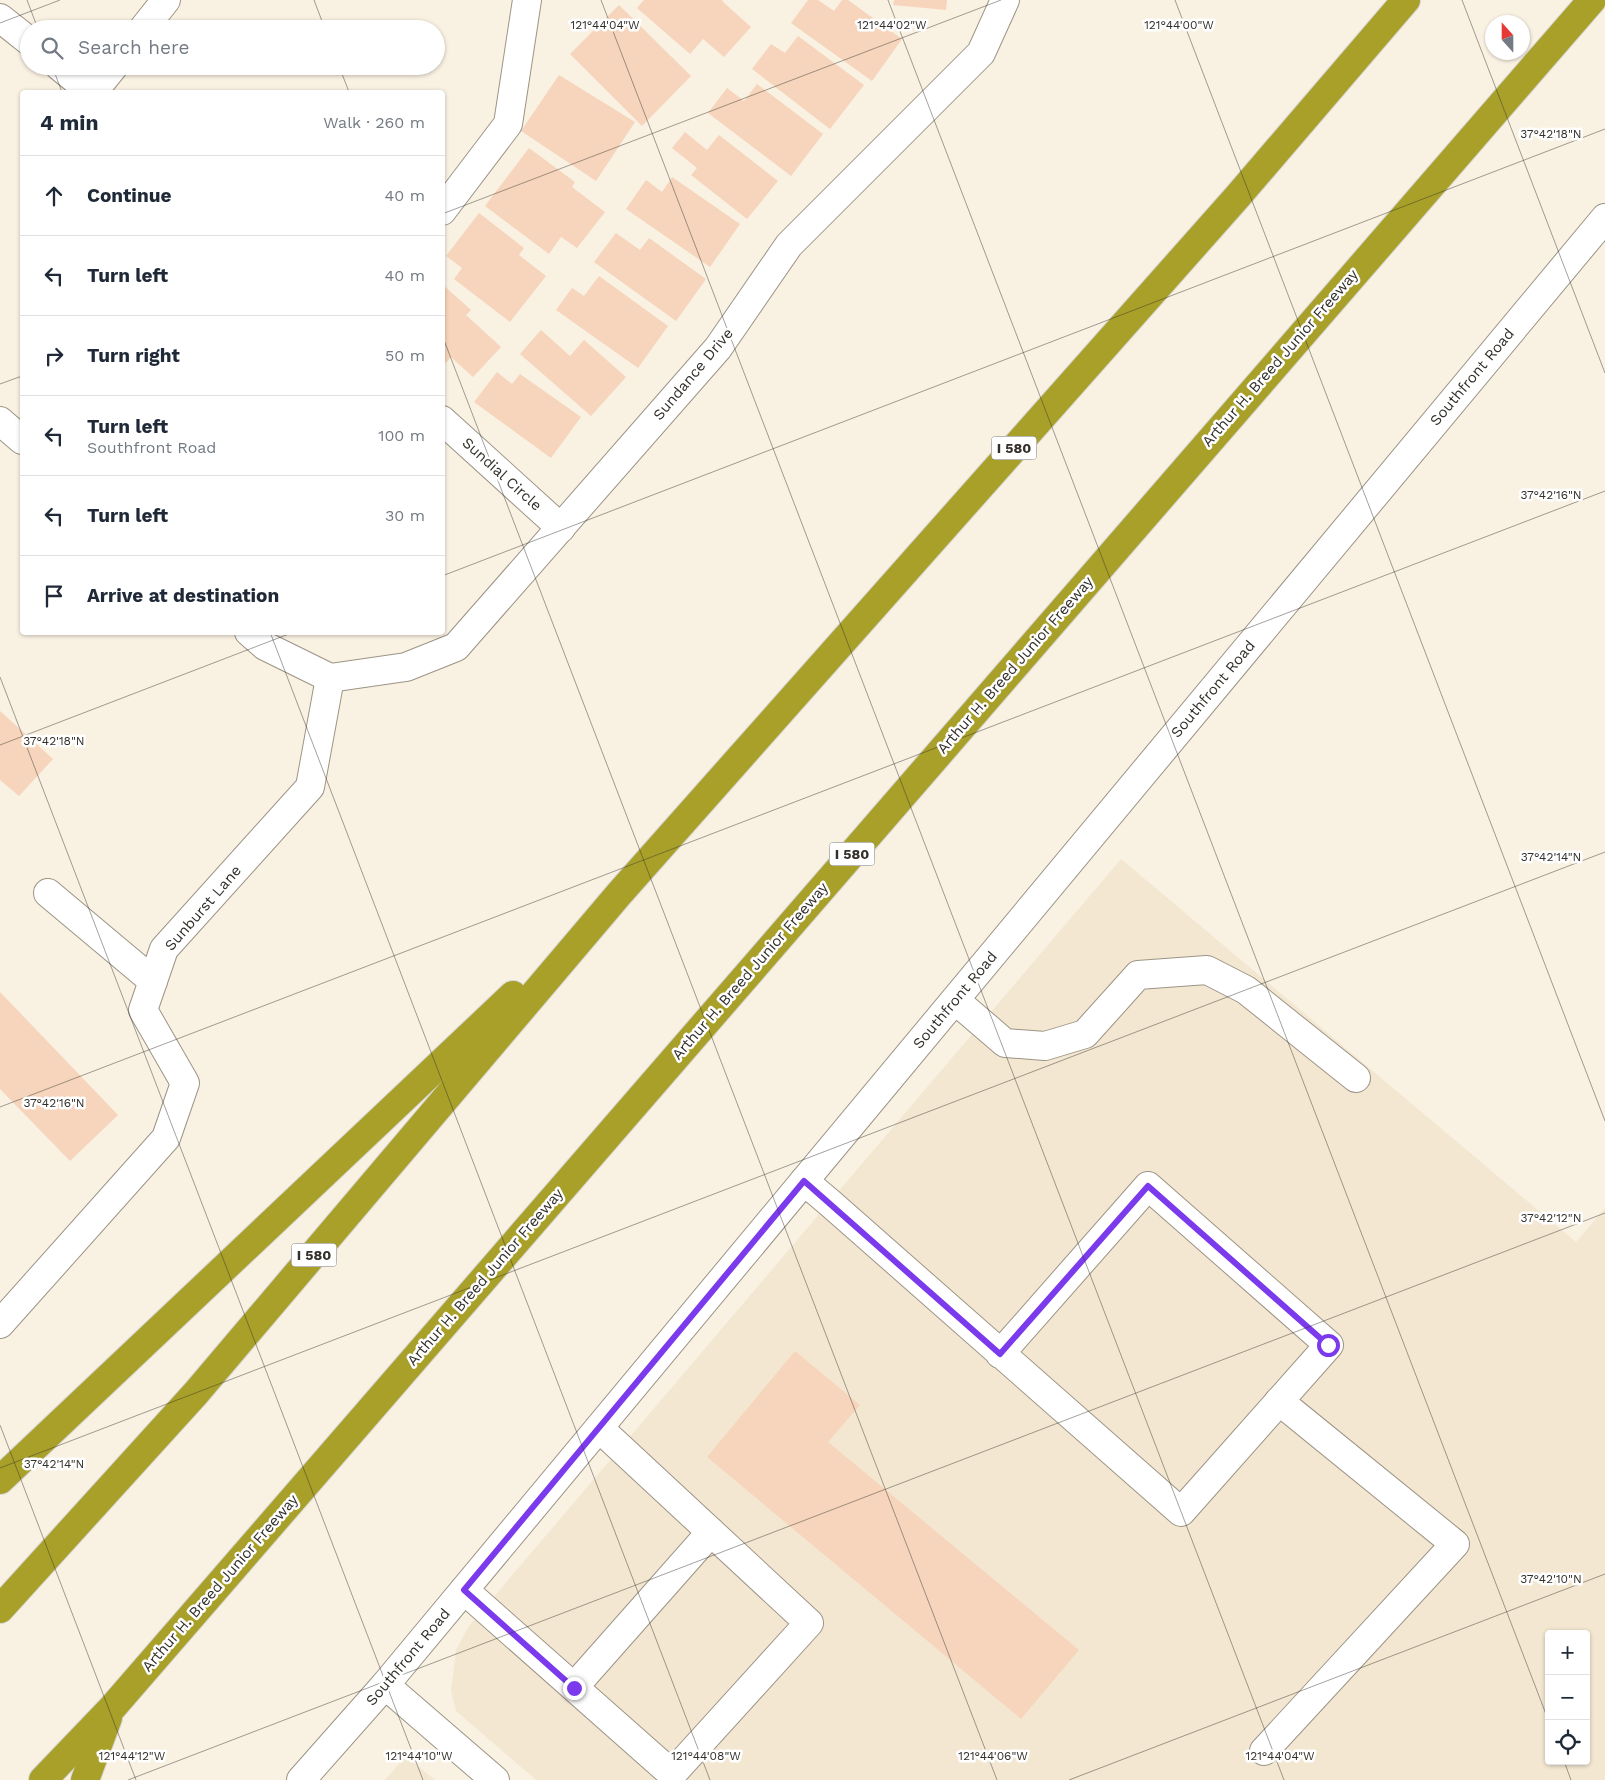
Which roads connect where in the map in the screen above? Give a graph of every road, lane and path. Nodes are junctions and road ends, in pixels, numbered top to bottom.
1 (166, 0) edge
2 (528, 0) edge
3 (1005, 0) edge
4 (1406, 0) edge
5 (1592, 0) edge
6 (0, 18) edge
7 (150, 20) edge
8 (20, 34) edge
9 (70, 75) edge
10 (106, 75) edge
11 (89, 90) edge
12 (94, 90) edge
13 (445, 207) edge
14 (1605, 218) edge
15 (0, 421) edge
16 (445, 423) edge
17 (20, 438) edge
18 (561, 528) junction
19 (252, 635) edge
20 (330, 678) junction
21 (48, 893) dead end
22 (619, 894) junction
23 (153, 980) junction
24 (955, 1000) junction
25 (1356, 1078) dead end
26 (804, 1181) junction
27 (0, 1324) edge
28 (1000, 1354) junction
29 (1279, 1402) junction
30 (599, 1428) junction
31 (0, 1480) edge
32 (711, 1532) junction
33 (464, 1590) junction
34 (0, 1609) edge
35 (385, 1685) junction
36 (574, 1688) junction
37 (112, 1708) junction
38 (1264, 1751) dead end
39 (43, 1780) edge
40 (85, 1780) edge
41 (301, 1780) edge
42 (495, 1780) edge

1 - 7 street
2 - 13 street
3 - 18 street, Sundance Drive
4 - 22 highway, I 580
5 - 37 highway, Arthur H. Breed Junior Freeway / I 580
6 - 8 street
9 - 11 street
10 - 12 street
14 - 24 street, Southfront Road
15 - 17 street
16 - 18 street, Sundial Circle
18 - 20 street, Sundance Drive
19 - 20 street
20 - 23 street, Sunburst Lane
21 - 23 street
22 - 31 highway
22 - 34 highway, I 580
23 - 27 street, Sunburst Lane
24 - 25 street
24 - 26 street, Southfront Road
26 - 28 street
26 - 30 street, Southfront Road
28 - 29 street
28 - 29 street
29 - 38 street
30 - 32 street
30 - 33 street, Southfront Road
32 - 36 street
32 - 36 street
33 - 35 street, Southfront Road
33 - 36 street
35 - 41 street, Southfront Road
35 - 42 street
37 - 39 highway, Arthur H. Breed Junior Freeway / I 580
37 - 40 highway

